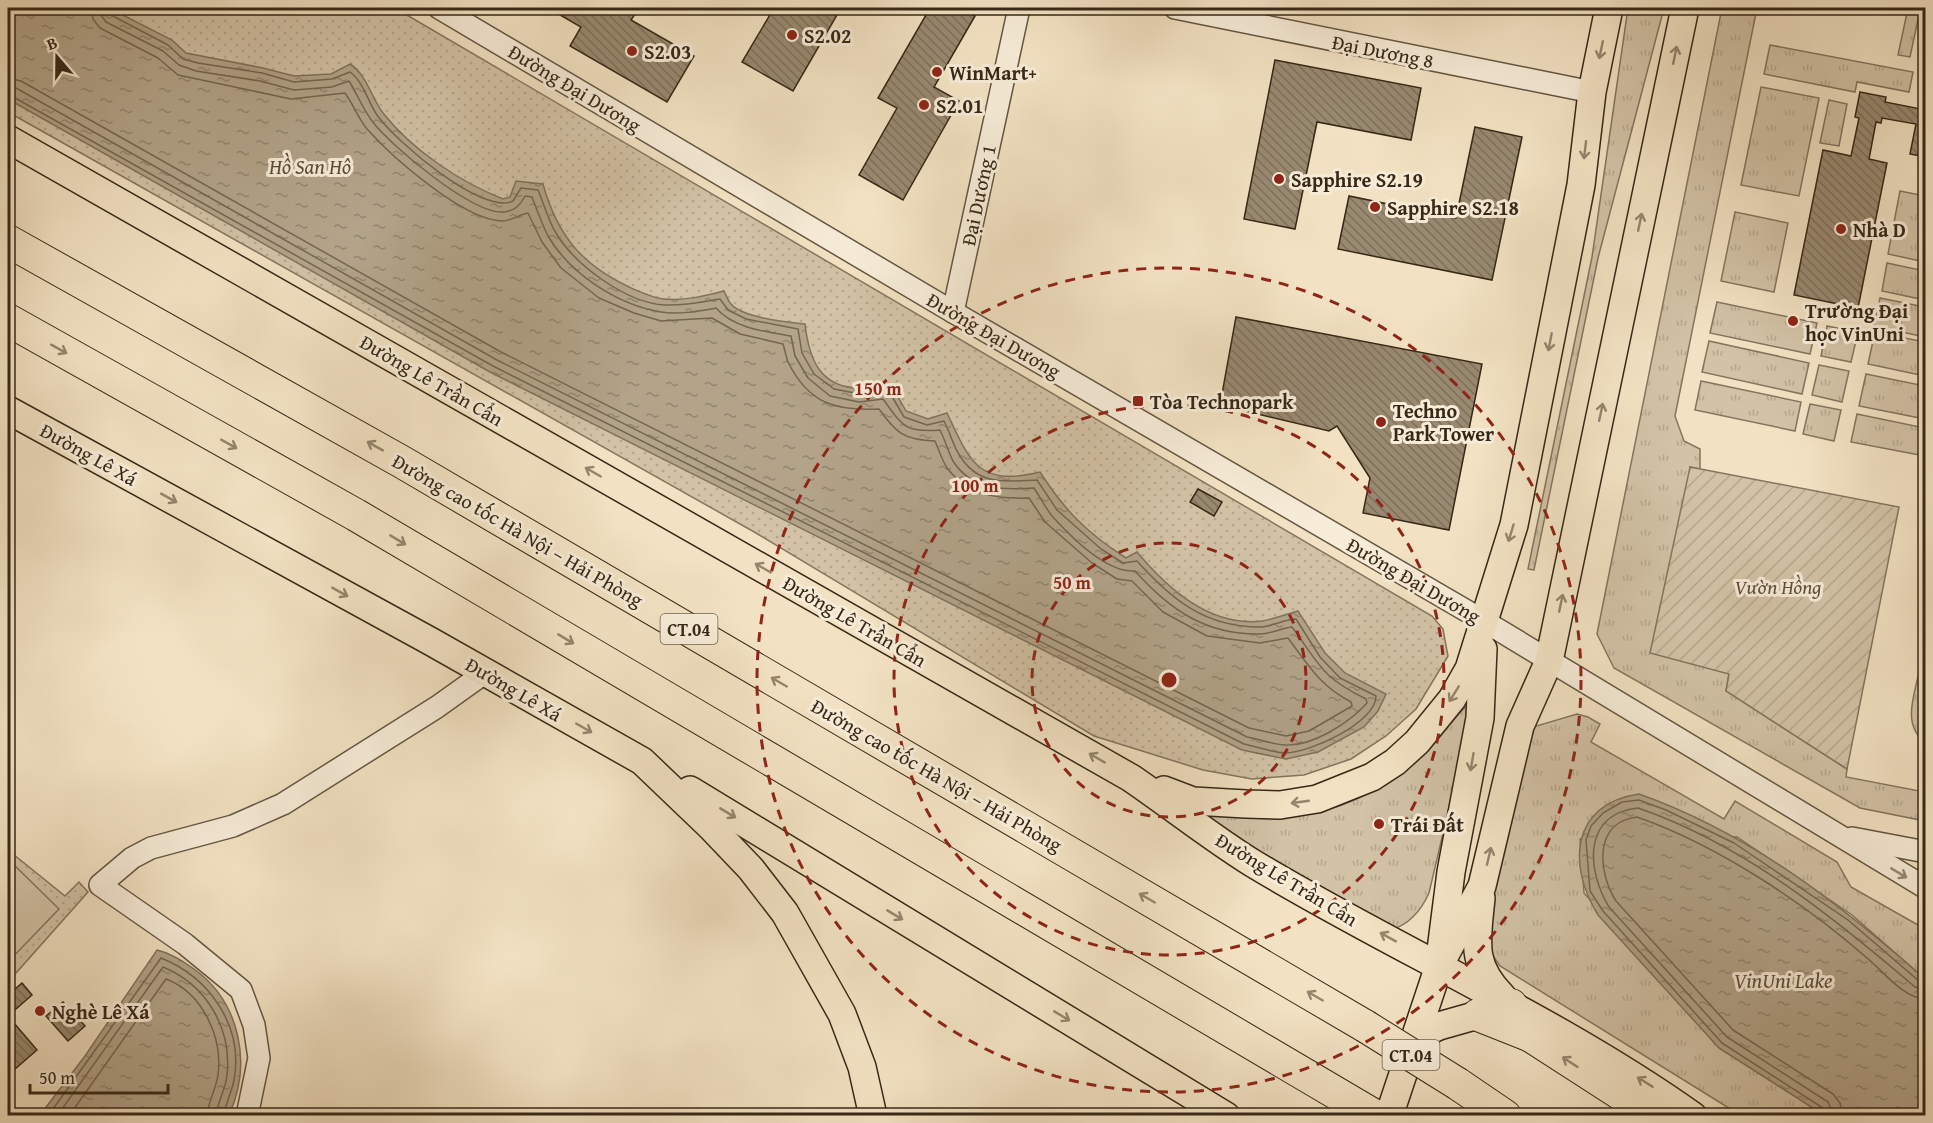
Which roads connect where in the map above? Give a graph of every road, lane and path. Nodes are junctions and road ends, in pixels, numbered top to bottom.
1 (439, 8) edge
2 (1019, 8) edge
3 (1175, 8) edge
4 (1609, 8) edge
5 (1685, 8) edge
6 (1592, 92) junction
7 (8, 139) edge
8 (8, 241) edge
9 (953, 312) junction
10 (8, 320) edge
11 (8, 410) edge
12 (1484, 621) junction
13 (1550, 661) junction
14 (486, 672) junction
15 (642, 761) junction
16 (1131, 778) junction
17 (1836, 835) junction
18 (1926, 852) edge
19 (1482, 886) junction
20 (1926, 888) edge
21 (1439, 966) junction
22 (1511, 1005) junction
23 (1478, 1015) junction
24 (1417, 1036) junction
25 (1531, 1036) junction
26 (247, 1116) edge
27 (873, 1116) edge
28 (1226, 1116) edge
29 (1375, 1116) edge
30 (1389, 1116) edge
31 (1505, 1116) edge
32 (1656, 1116) edge
33 (1693, 1116) edge

1 - 9 street, Đường Đại Dương
2 - 9 street, Đại Dương 1
3 - 6 street, Đại Dương 8
4 -> 6 main road
13 -> 5 main road
6 -> 12 main road
16 -> 7 main road, Đường Lê Trần Cẩn
31 -> 8 highway, Đường cao tốc Hà Nội – Hải Phòng / CT.04, bridge
9 - 12 street, Đường Đại Dương
10 -> 29 highway
11 -> 14 main road, Đường Lê Xá
12 - 13 street, Đường Đại Dương
12 -> 16 main road
12 -> 21 main road
13 - 17 street, Đường Đại Dương
19 -> 13 main road
14 -> 15 main road, Đường Lê Xá
14 - 26 street
15 - 27 main road, Đường Lê Xá
15 -> 28 main road
21 -> 16 main road, Đường Lê Trần Cẩn
17 - 18 street
17 -> 20 street, Đường Đại Dương
19 - 21 main road
19 - 22 main road
21 - 22 main road, Đường Lê Trần Cẩn
21 - 24 main road
22 - 23 main road
22 - 25 highway
33 -> 22 main road, Đường Lê Trần Cẩn
23 - 24 main road
23 - 25 highway
24 - 30 main road
32 -> 25 highway

